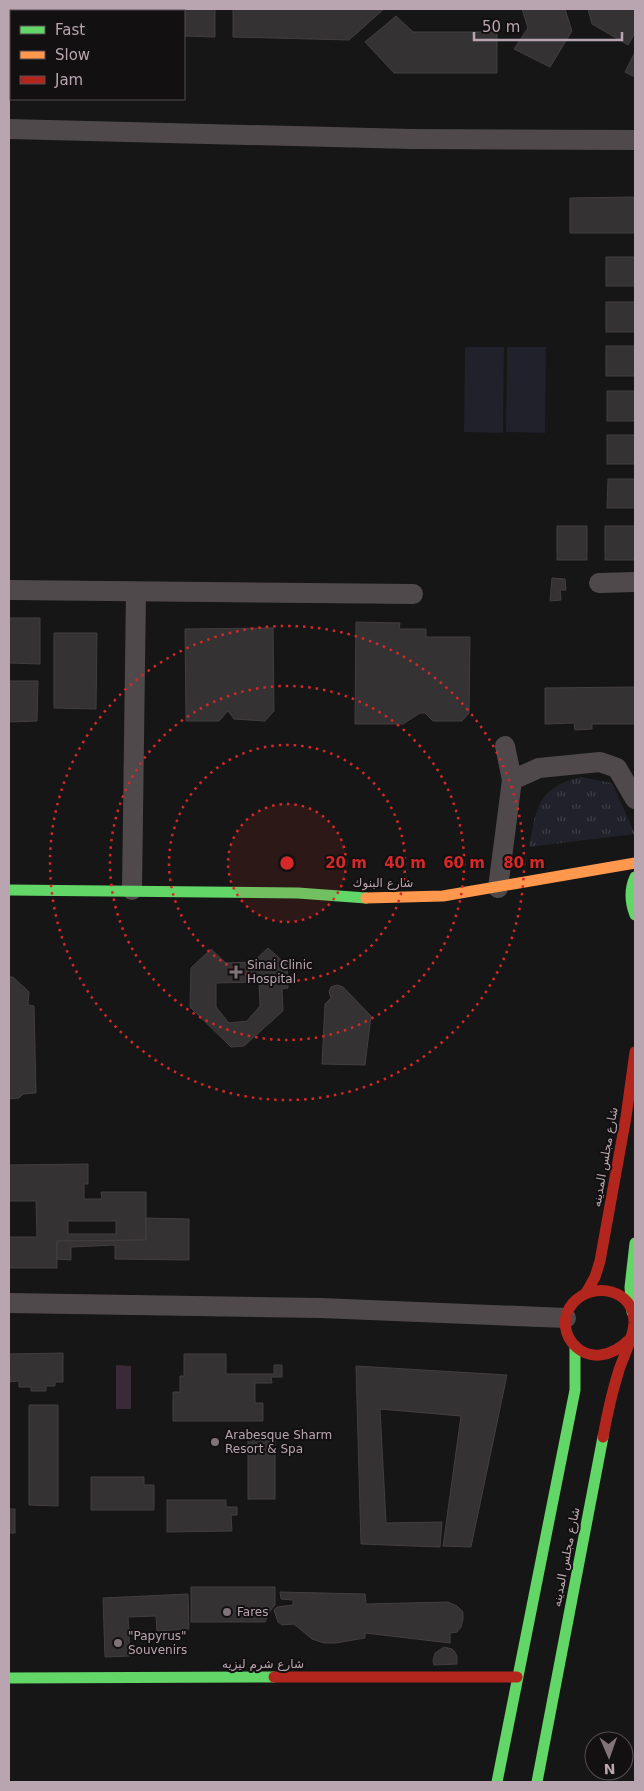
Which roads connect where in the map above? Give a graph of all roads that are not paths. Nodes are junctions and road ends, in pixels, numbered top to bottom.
1 (9, 130) edge
2 (635, 140) edge
3 (635, 582) edge
4 (599, 583) dead end
5 (9, 590) edge
6 (136, 592) junction
7 (412, 594) dead end
8 (505, 746) dead end
9 (512, 780) junction
10 (635, 800) edge
11 (635, 863) edge
12 (635, 877) edge
13 (498, 888) junction
14 (9, 890) edge
15 (132, 890) junction
16 (635, 915) edge
17 (635, 1052) edge
18 (631, 1118) edge
19 (635, 1243) edge
20 (586, 1293) junction
21 (9, 1303) edge
22 (566, 1318) junction
23 (634, 1319) edge
24 (630, 1339) junction
25 (575, 1346) junction
26 (517, 1677) junction
27 (9, 1678) edge
28 (496, 1782) edge
29 (538, 1782) edge

1 - 2 street
3 - 4 street
5 - 6 street
6 - 7 street
6 - 15 street
8 - 9 street
9 - 10 street
9 - 13 street
11 - 13 main road, شارع البنوك
12 - 16 main road
13 - 15 main road, شارع البنوك
14 - 15 main road, شارع البنوك
17 - 18 main road, شارع مجلس المدينه
18 - 20 main road, شارع مجلس المدينه
19 - 23 main road
20 - 22 main road
20 - 23 main road
21 - 22 street
22 - 25 main road
23 - 24 main road
24 - 25 main road
24 - 29 main road, شارع مجلس المدينه
25 - 26 main road, شارع مجلس المدينه
26 - 27 main road, شارع شرم ليزيه
26 - 28 main road, شارع مجلس المدينه

